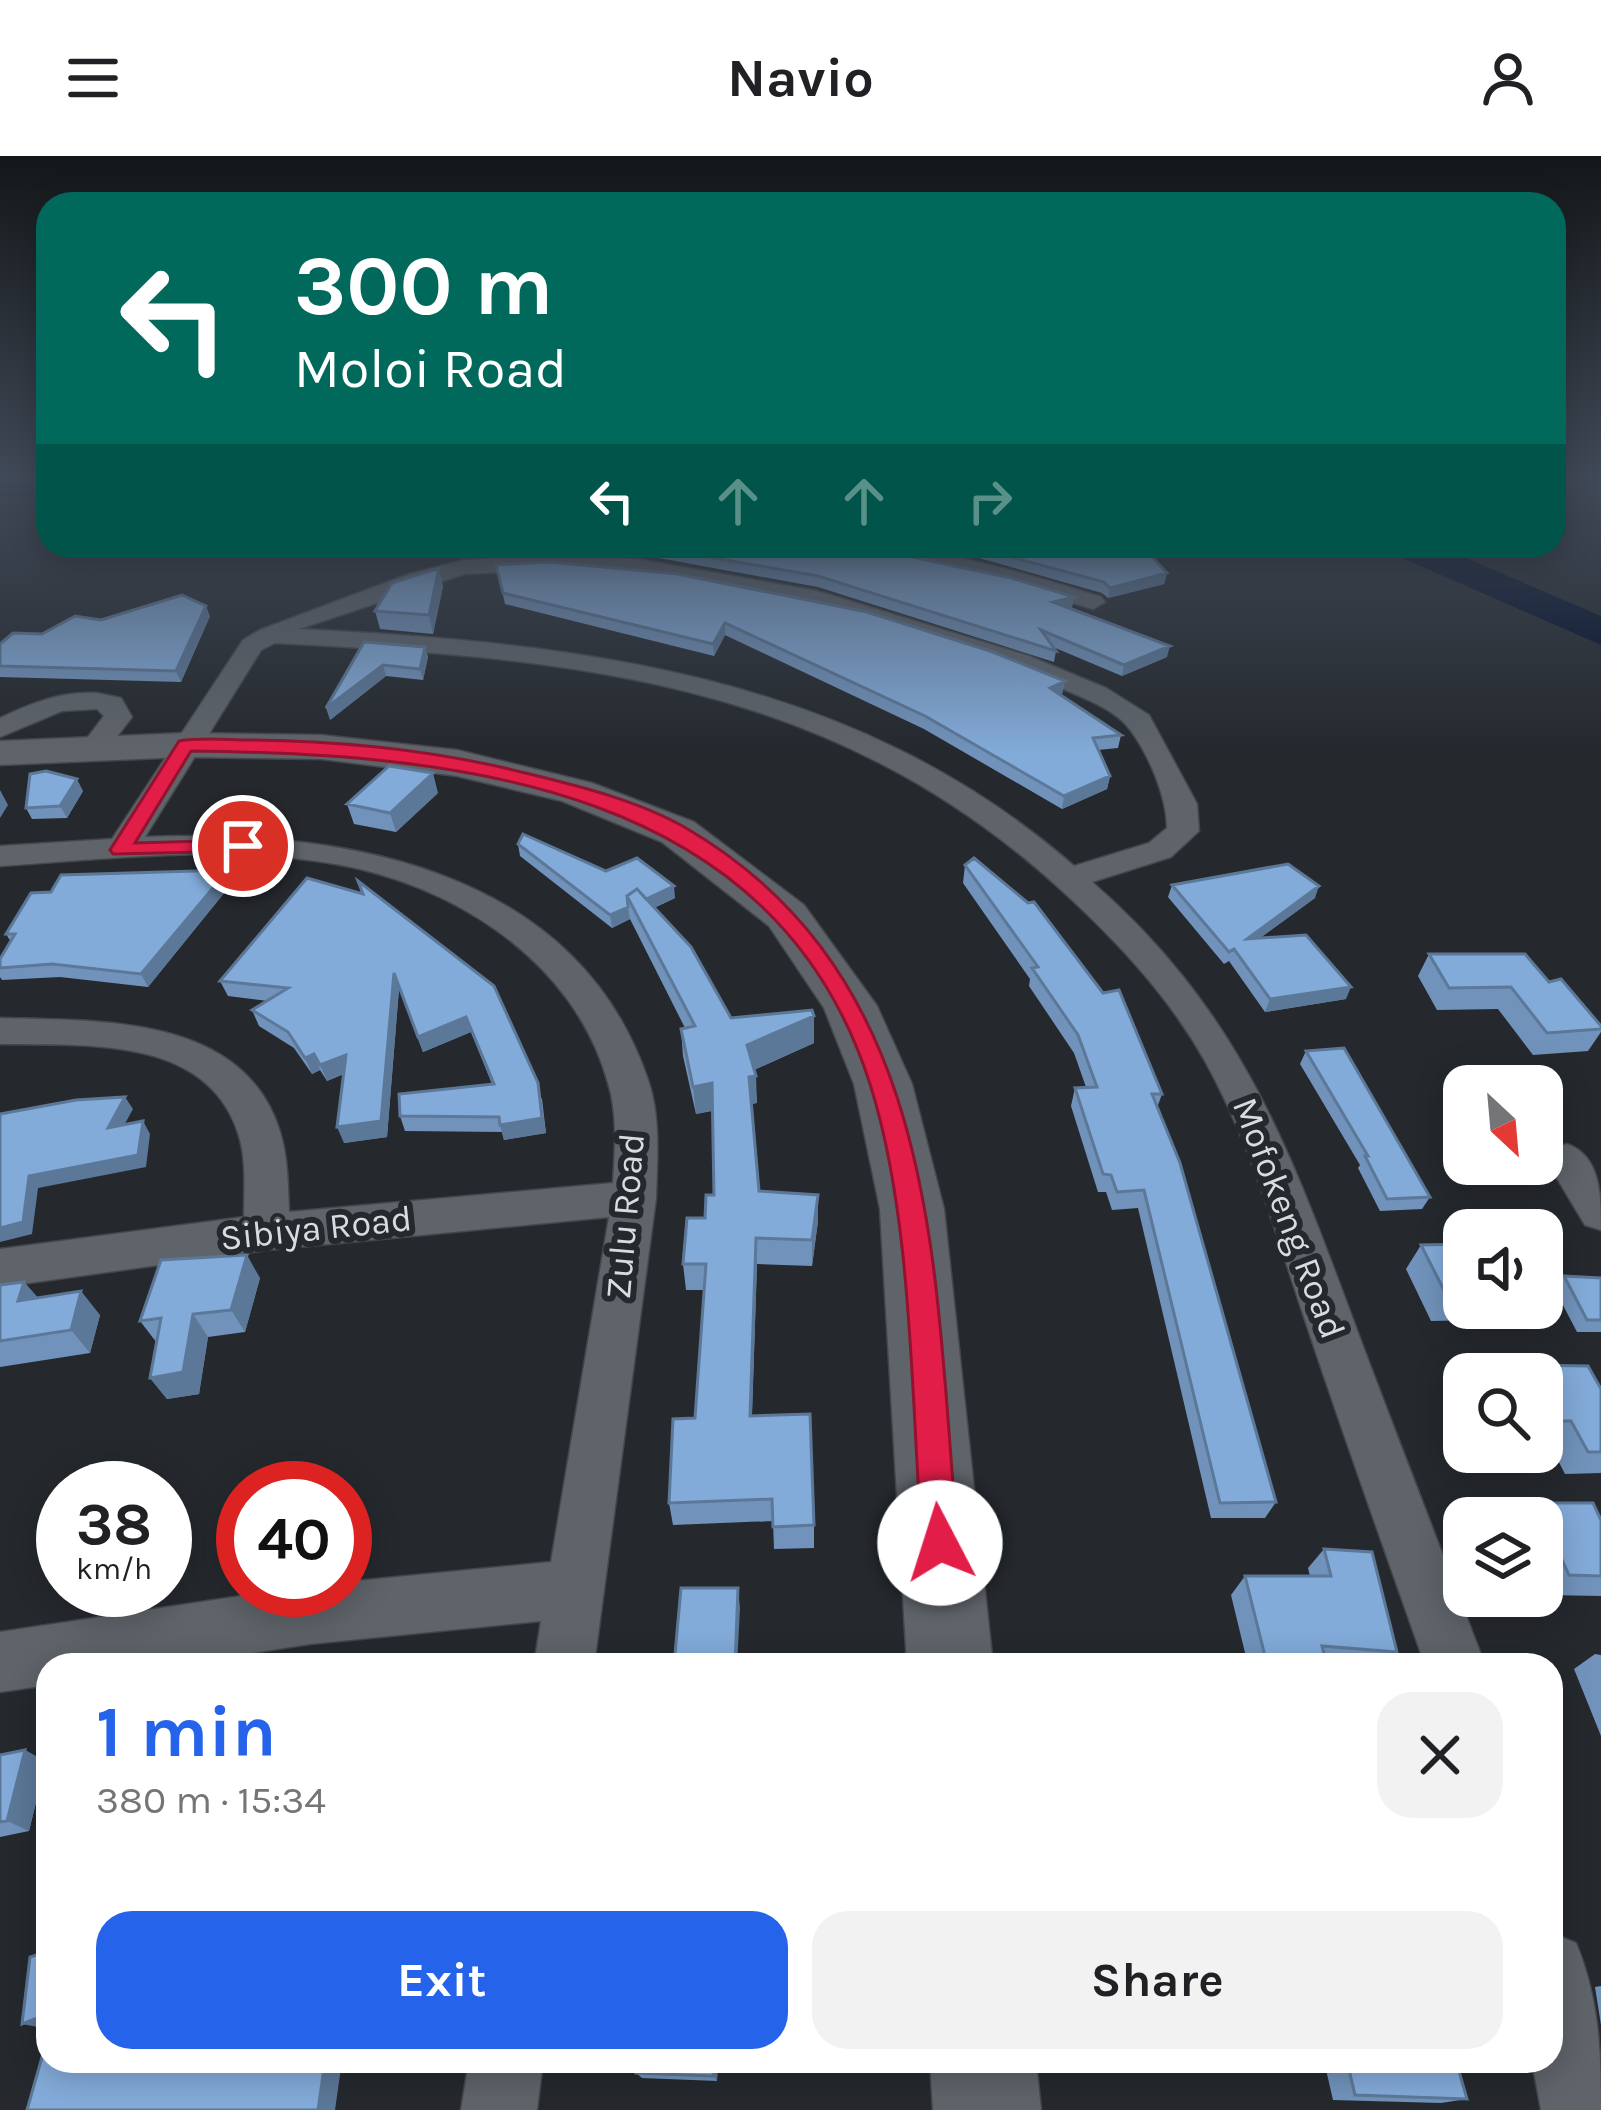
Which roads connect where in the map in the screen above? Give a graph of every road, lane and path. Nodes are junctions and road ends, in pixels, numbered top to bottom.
1 (427, 571) edge
2 (653, 571) edge
3 (983, 571) edge
4 (1093, 602) dead end
5 (269, 635) junction
6 (0, 702) edge
7 (0, 729) edge
8 (17, 732) edge
9 (185, 745) junction
10 (121, 850) junction
11 (0, 856) edge
12 (1072, 877) junction
13 (0, 1031) edge
14 (1567, 1160) dead end
15 (634, 1198) junction
16 (1601, 1213) edge
17 (267, 1232) junction
18 (0, 1268) edge
19 (575, 1589) junction
20 (65, 1653) edge
21 (566, 1653) edge
22 (949, 1653) edge
23 (1451, 1653) edge
24 (36, 1657) edge
25 (0, 1663) edge
26 (1563, 2029) edge
27 (504, 2073) edge
28 (984, 2073) edge
29 (499, 2110) edge
30 (987, 2110) edge
31 (1579, 2110) edge

1 - 5 street
2 - 12 street
3 - 4 street
5 - 9 street
5 - 12 street, Mofokeng Road
6 - 8 street
7 - 8 street
8 - 9 street
9 - 10 street
9 - 22 street
10 - 11 street, Zulu Road
10 - 15 street, Zulu Road
12 - 23 street, Mofokeng Road
13 - 17 street
14 - 16 street
15 - 17 street, Sibiya Road
15 - 19 street, Zulu Road
17 - 18 street, Sibiya Road
19 - 20 street
19 - 21 street, Zulu Road
24 - 25 street
26 - 31 street
27 - 29 street
28 - 30 street

